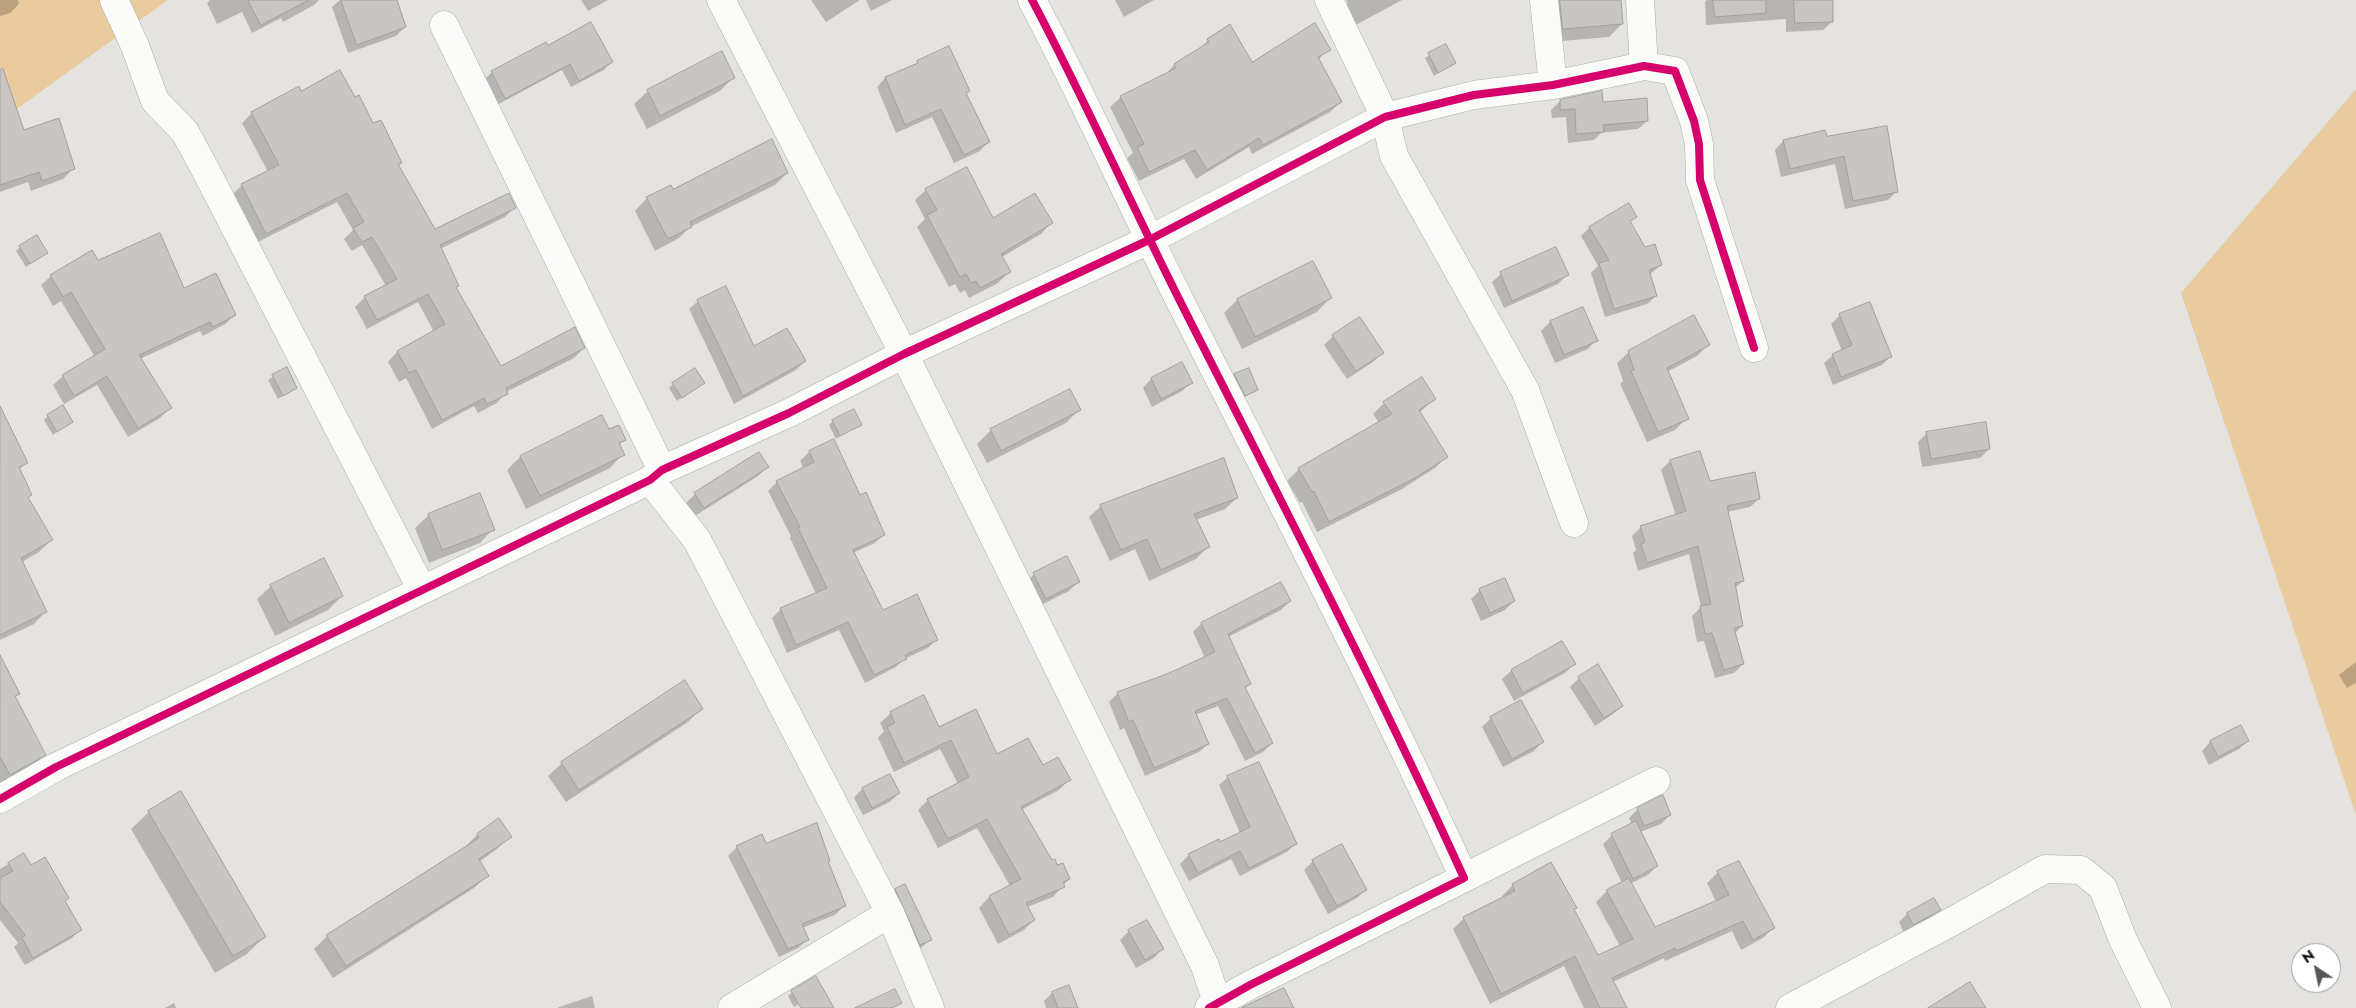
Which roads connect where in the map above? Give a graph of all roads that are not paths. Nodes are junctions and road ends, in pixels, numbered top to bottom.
1 (114, 0) edge
2 (721, 0) edge
3 (1032, 0) edge
4 (1329, 0) edge
5 (1544, 0) edge
6 (1640, 0) edge
7 (444, 25) dead end
8 (1644, 66) junction
9 (1553, 85) junction
10 (1385, 117) junction
11 (1149, 240) junction
12 (1754, 348) dead end
13 (904, 354) junction
14 (656, 475) junction
15 (1574, 524) dead end
16 (422, 590) junction
17 (1656, 780) dead end
18 (0, 799) edge
19 (1464, 878) junction
20 (890, 913) junction
21 (1213, 1005) edge
22 (732, 1008) edge
23 (930, 1008) edge
24 (1790, 1008) edge
25 (2157, 1008) edge

1 - 16 street
2 - 13 street
3 - 11 street
4 - 10 street
5 - 9 street
6 - 8 street
7 - 14 street
8 - 9 street
8 - 12 street
9 - 10 street
10 - 11 street
10 - 15 street
11 - 13 street
11 - 19 street
13 - 14 street
13 - 21 street
14 - 16 street
14 - 20 street
16 - 18 street
17 - 19 street
19 - 21 street
20 - 22 street
20 - 23 street
24 - 25 street

